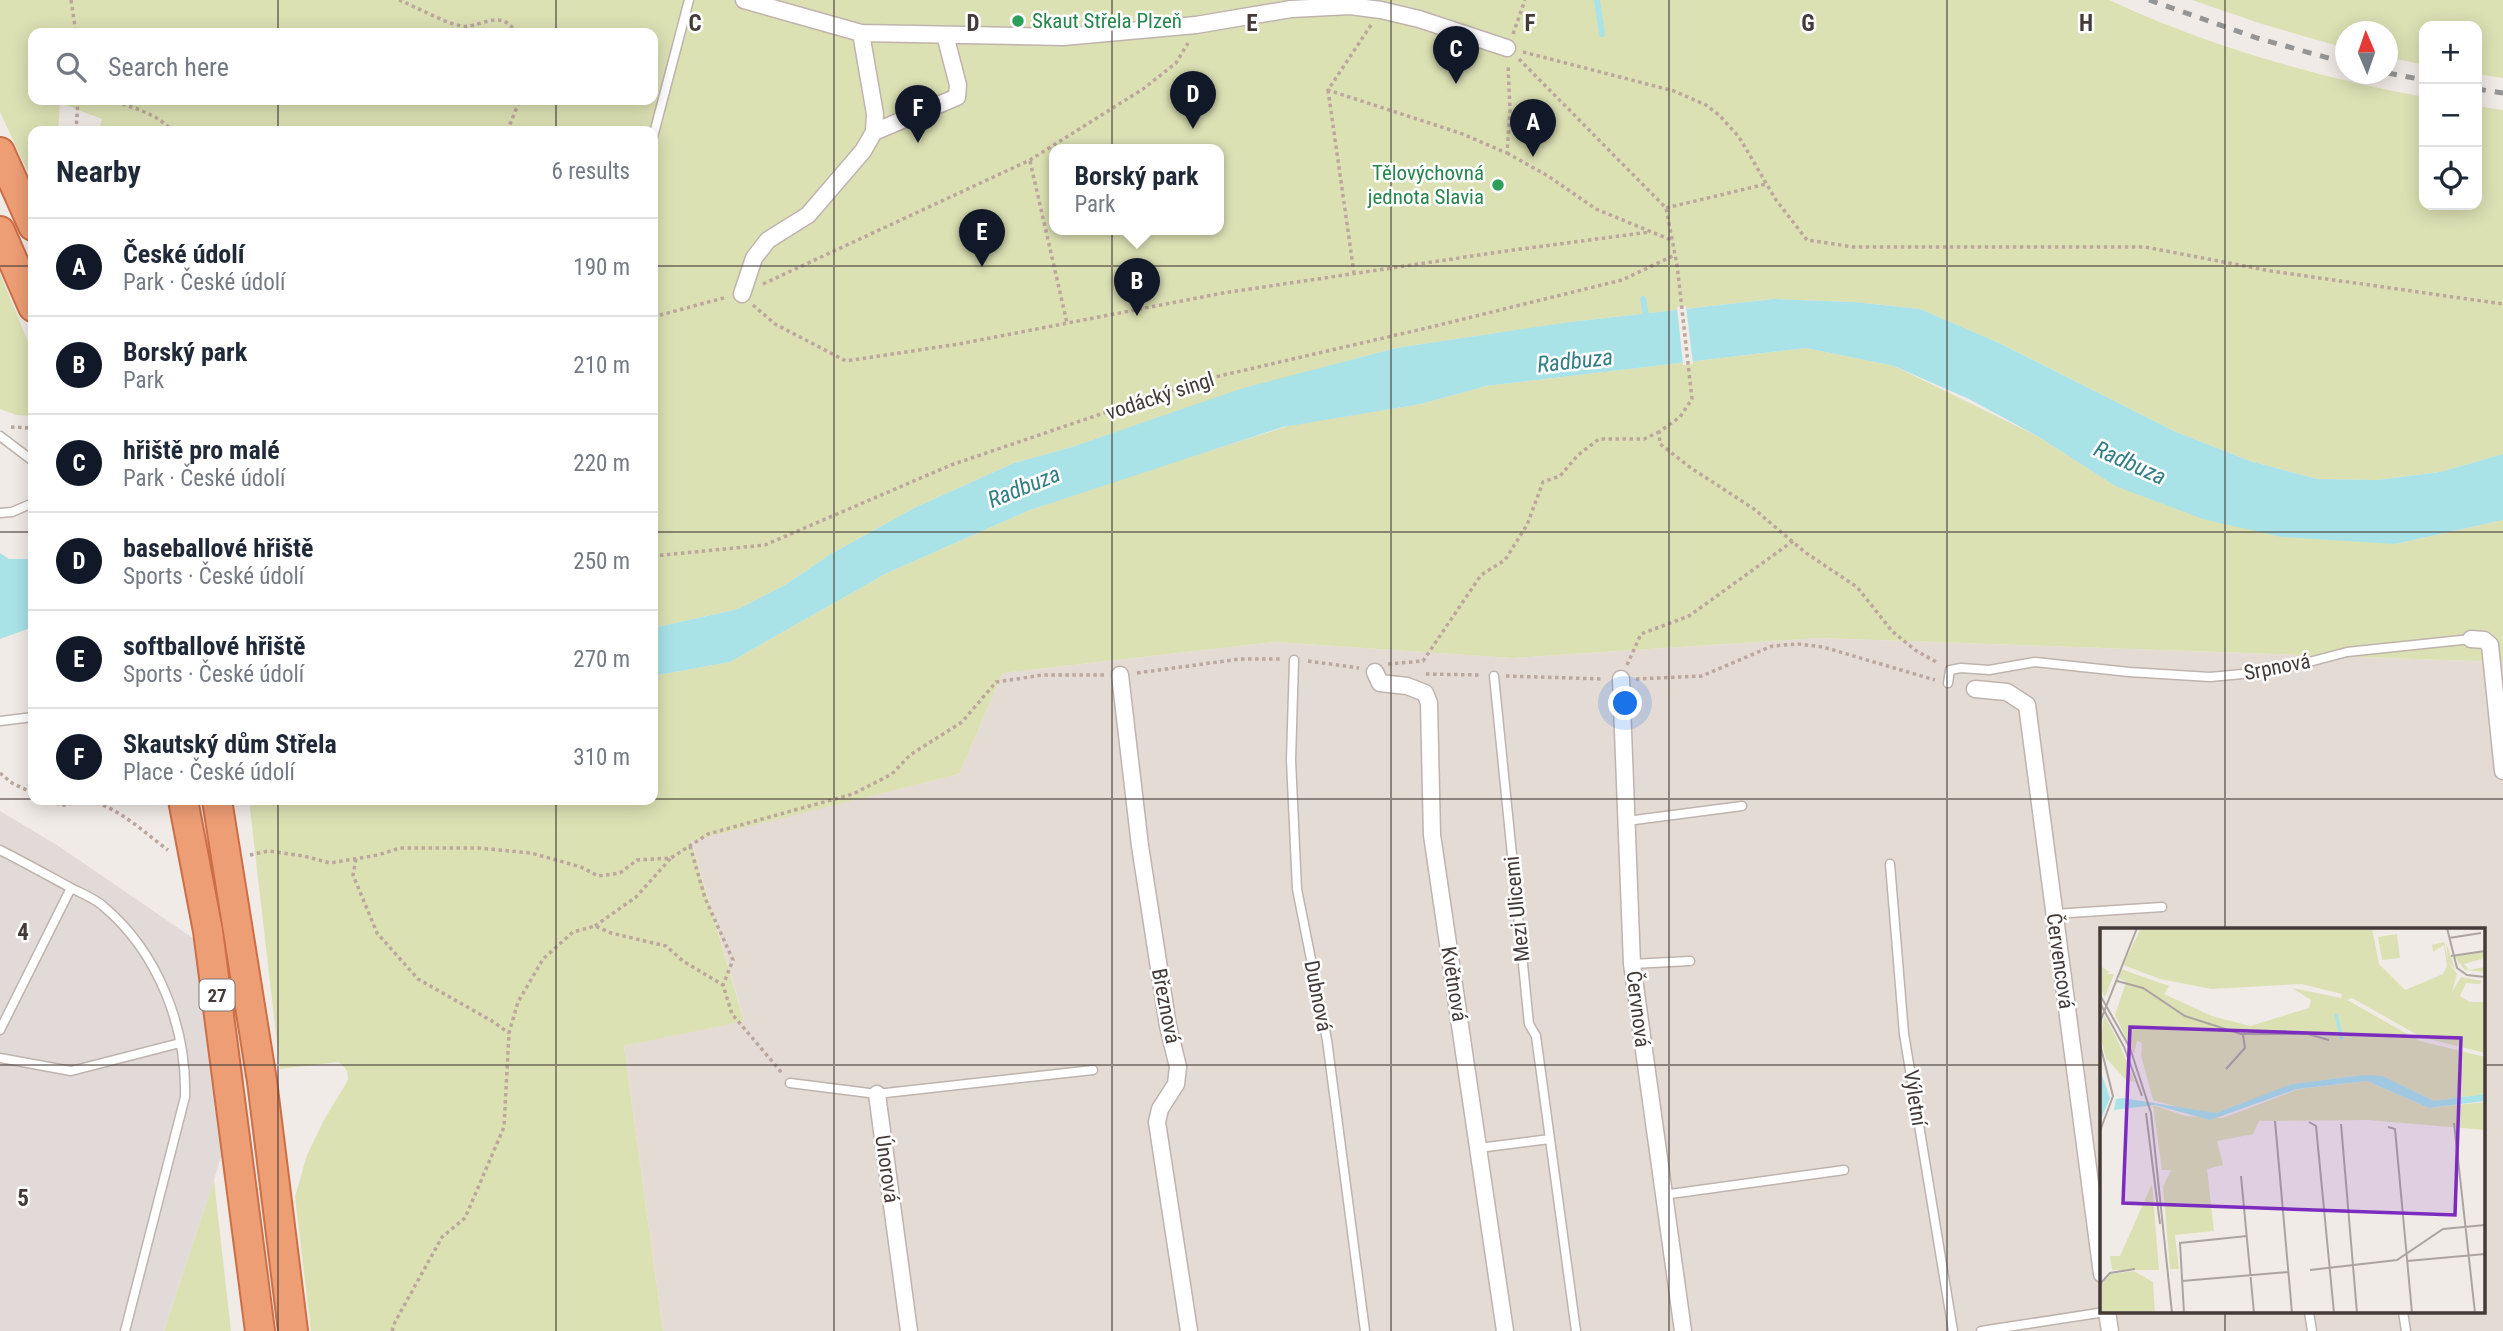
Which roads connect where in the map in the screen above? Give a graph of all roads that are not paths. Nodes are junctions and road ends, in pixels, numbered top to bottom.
1 (689, 0) edge
2 (744, 0) edge
3 (861, 33) junction
4 (945, 35) junction
5 (1507, 47) road end
6 (656, 126) edge
7 (874, 132) junction
8 (3, 157) edge
9 (28, 214) edge
10 (0, 231) edge
11 (742, 293) road end
12 (28, 295) edge
13 (0, 436) edge
14 (28, 457) edge
15 (28, 505) edge
16 (0, 513) edge
17 (2471, 639) joint
18 (1294, 660) road end
19 (1375, 667) road end
20 (1120, 676) road end
21 (1494, 676) road end
22 (1621, 679) road end
23 (1948, 683) road end
24 (1975, 689) dead end
25 (28, 718) edge
26 (0, 721) edge
27 (2503, 771) edge
28 (184, 805) edge
29 (218, 805) edge
30 (1742, 806) dead end
31 (1627, 821) junction
32 (0, 850) edge
33 (1890, 864) dead end
34 (71, 888) junction
35 (2162, 908) dead end
36 (2054, 915) junction
37 (1690, 961) dead end
38 (1632, 964) junction
39 (0, 1030) edge
40 (180, 1043) junction
41 (0, 1058) edge
42 (1093, 1070) dead end
43 (790, 1083) road end
44 (877, 1094) junction
45 (1550, 1139) junction
46 (1479, 1148) junction
47 (1844, 1171) dead end
48 (1663, 1195) junction
49 (2100, 1259) edge
50 (2100, 1313) edge
51 (125, 1331) edge
52 (260, 1331) edge
53 (293, 1331) edge
54 (909, 1331) edge
55 (1189, 1331) edge
56 (1365, 1331) edge
57 (1505, 1331) edge
58 (1576, 1331) edge
59 (1683, 1331) edge
60 (1953, 1331) edge
61 (1980, 1331) edge

1 - 6 lane
2 - 3 street
3 - 4 street
3 - 7 street
4 - 5 street
4 - 7 street
7 - 11 street
8 - 9 highway
10 - 12 highway
13 - 14 lane
15 - 16 lane
17 - 23 lane, Srpnová
17 - 27 street, Srpnová
18 - 56 lane, Dubnová
19 - 46 street, Květnová
20 - 55 street, Březnová
21 - 45 lane, Mezi Ulicemi
22 - 31 street, Červnová
24 - 36 street, Červencová
25 - 26 lane
28 - 52 highway, 27, bridge
29 - 53 highway, 27, bridge
30 - 31 lane
31 - 38 street, Červnová
32 - 34 lane
33 - 60 lane, Výletní
34 - 39 lane
34 - 40 lane
35 - 36 lane
36 - 49 street, Červencová
37 - 38 lane
38 - 48 street, Červnová
40 - 41 lane
40 - 51 lane
42 - 44 lane
43 - 44 lane
44 - 54 street, Únorová
45 - 46 lane
45 - 58 lane, Mezi Ulicemi
46 - 57 street, Květnová
47 - 48 lane
48 - 59 street, Červnová
50 - 61 lane

